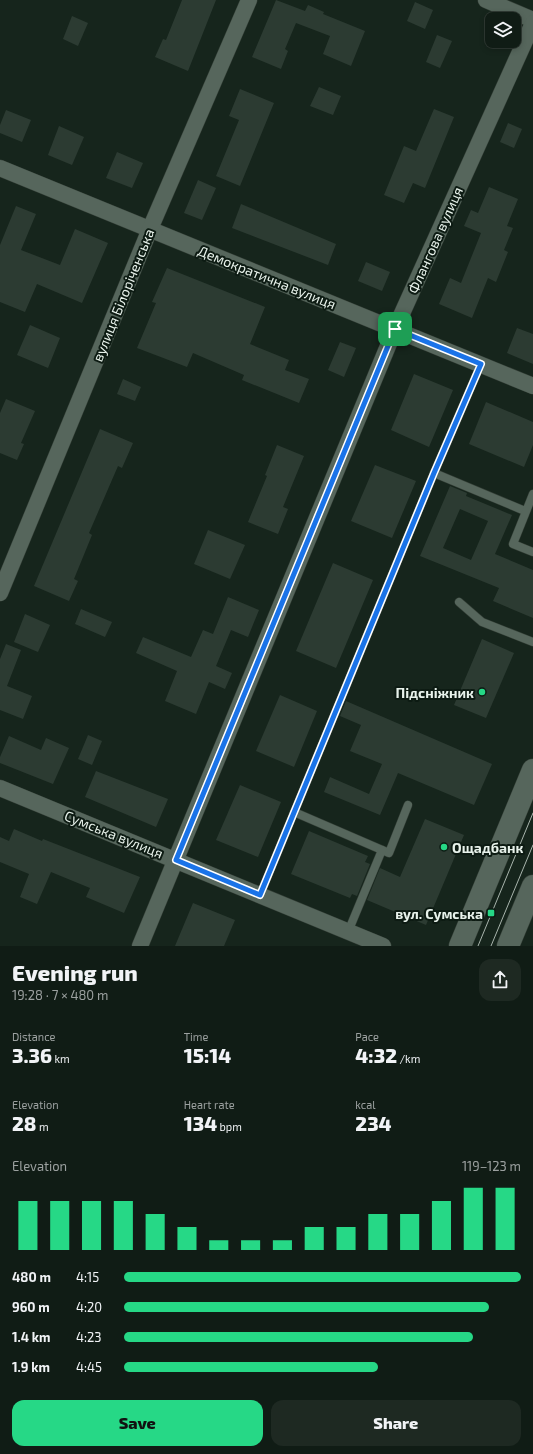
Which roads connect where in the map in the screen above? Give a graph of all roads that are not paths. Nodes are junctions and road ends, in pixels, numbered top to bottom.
1 (249, 0) edge
2 (486, 0) edge
3 (533, 20) edge
4 (533, 23) edge
5 (0, 168) edge
6 (150, 229) junction
7 (395, 329) junction
8 (481, 364) junction
9 (533, 386) edge
10 (434, 473) junction
11 (533, 494) edge
12 (525, 511) junction
13 (533, 552) edge
14 (0, 593) edge
15 (459, 602) dead end
16 (533, 642) edge
17 (533, 770) edge
18 (0, 788) edge
19 (408, 805) dead end
20 (294, 812) junction
21 (382, 850) junction
22 (176, 860) junction
23 (533, 886) edge
24 (260, 895) junction
25 (348, 932) junction
26 (140, 946) edge
27 (383, 946) edge
28 (460, 946) edge
29 (508, 946) edge

1 - 6 street, вулиця Білоріченська
2 - 3 street
4 - 7 street, Флангова вулиця
5 - 6 street, Демократична вулиця
6 - 7 street, Демократична вулиця
6 - 14 street, вулиця Білоріченська
7 - 8 street, Демократична вулиця
7 - 22 street, Флангова вулиця
8 - 9 street, Демократична вулиця
8 - 10 lane
10 - 12 lane
10 - 20 lane
11 - 12 lane
12 - 13 lane
15 - 16 lane
17 - 28 main road
18 - 22 street, Сумська вулиця
19 - 21 lane
20 - 21 lane
20 - 24 lane
21 - 25 lane
22 - 24 street, Сумська вулиця
22 - 26 street, Флангова вулиця
23 - 29 main road
24 - 25 street, Сумська вулиця
25 - 27 street, Сумська вулиця

